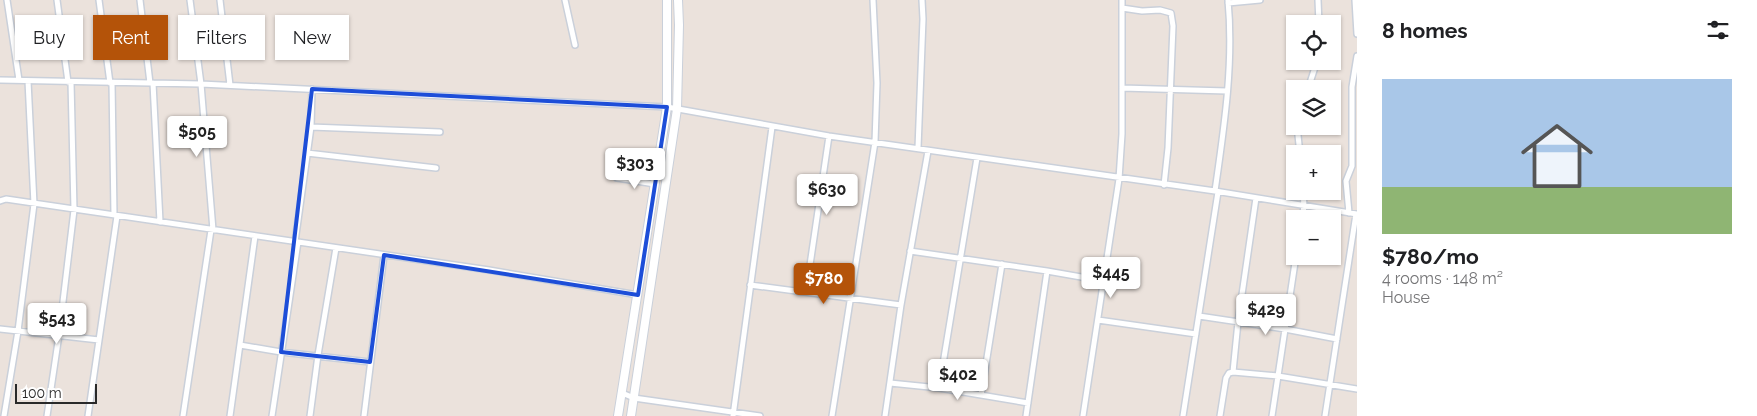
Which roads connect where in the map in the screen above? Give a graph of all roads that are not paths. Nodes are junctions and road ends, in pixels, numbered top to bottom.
1 (7, 0) edge
2 (57, 0) edge
3 (99, 0) edge
4 (140, 0) edge
5 (190, 0) edge
6 (220, 0) edge
7 (565, 0) edge
8 (667, 0) edge
9 (678, 0) edge
10 (873, 0) edge
11 (922, 0) edge
12 (1122, 0) edge
13 (1260, 0) edge
14 (1318, 0) edge
15 (1354, 0) edge
16 (1228, 2) edge
17 (1122, 8) junction
18 (1319, 15) edge
19 (1357, 34) edge
20 (575, 45) dead end
21 (1357, 56) edge
22 (0, 80) edge
23 (19, 80) junction
24 (28, 80) junction
25 (69, 82) junction
26 (111, 82) junction
27 (151, 83) junction
28 (201, 84) junction
29 (230, 85) junction
30 (1122, 88) junction
31 (312, 89) junction
32 (1170, 90) junction
33 (1227, 90) junction
34 (667, 107) junction
35 (677, 110) junction
36 (311, 127) junction
37 (772, 127) junction
38 (440, 132) dead end
39 (829, 136) junction
40 (875, 142) junction
41 (918, 148) junction
42 (928, 150) junction
43 (307, 153) junction
44 (977, 158) junction
45 (436, 168) dead end
46 (617, 178) dead end
47 (1119, 179) junction
48 (655, 184) junction
49 (1164, 185) junction
50 (1216, 192) junction
51 (1256, 198) junction
52 (1304, 200) edge
53 (0, 201) edge
54 (34, 204) junction
55 (1304, 206) junction
56 (74, 210) junction
57 (1303, 210) edge
58 (1349, 213) junction
59 (1356, 214) edge
60 (116, 216) junction
61 (160, 222) junction
62 (212, 230) junction
63 (256, 236) junction
64 (296, 242) junction
65 (336, 248) junction
66 (910, 251) junction
67 (384, 255) junction
68 (960, 257) junction
69 (1002, 264) junction
70 (1295, 265) edge
71 (1047, 271) junction
72 (1104, 281) junction
73 (750, 285) junction
74 (806, 292) junction
75 (638, 295) junction
76 (850, 298) junction
77 (901, 305) junction
78 (1199, 316) junction
79 (1098, 320) junction
80 (1238, 322) junction
81 (0, 329) edge
82 (1285, 329) junction
83 (18, 331) junction
84 (1196, 334) junction
85 (59, 335) junction
86 (1337, 339) junction
87 (99, 340) junction
88 (240, 345) junction
89 (281, 352) junction
90 (318, 355) junction
91 (370, 362) junction
92 (1233, 372) junction
93 (1278, 376) junction
94 (890, 383) junction
95 (1330, 385) junction
96 (939, 388) junction
97 (1357, 389) edge
98 (622, 393) junction
99 (981, 395) junction
100 (634, 398) junction
101 (1028, 403) junction
102 (733, 414) edge
103 (4, 416) edge
104 (47, 416) edge
105 (88, 416) edge
106 (183, 416) edge
107 (230, 416) edge
108 (272, 416) edge
109 (310, 416) edge
110 (364, 416) edge
111 (618, 416) edge
112 (631, 416) edge
113 (760, 416) edge
114 (832, 416) edge
115 (885, 416) edge
116 (1026, 416) edge
117 (1083, 416) edge
118 (1183, 416) edge
119 (1220, 416) edge
120 (1272, 416) edge
121 (1326, 416) edge

1 - 23 street
2 - 25 street
3 - 26 street
4 - 27 street
5 - 28 street
6 - 29 street
7 - 20 street
8 - 34 main road
9 - 35 main road
10 - 40 street
11 - 41 street
12 - 17 street
13 - 16 street
14 - 18 street
15 - 19 street
16 - 33 street
17 - 30 street
17 - 32 street
21 - 58 street
22 - 23 street
23 - 24 street
24 - 25 street
24 - 54 street
25 - 26 street
25 - 56 street
26 - 27 street
26 - 60 street
27 - 28 street
27 - 61 street
28 - 29 street
28 - 62 street
29 - 31 street
30 - 32 street
30 - 47 street
31 - 34 street
31 - 36 street
32 - 33 street
32 - 49 street
33 - 50 street
34 - 35 street
34 - 48 main road
35 - 37 street
35 - 100 main road
36 - 38 street
36 - 43 street
37 - 39 street
37 - 73 street
39 - 40 street
39 - 74 street
40 - 41 street
40 - 76 street
41 - 42 street
42 - 44 street
42 - 66 street
43 - 45 street
43 - 64 street
44 - 47 street
44 - 68 street
46 - 48 street
47 - 49 street
47 - 72 street
48 - 75 main road
49 - 50 street
50 - 51 street
50 - 78 street
51 - 55 street
51 - 80 street
52 - 55 street
53 - 54 street
54 - 56 street
54 - 83 street
55 - 57 street
55 - 58 street
56 - 60 street
56 - 85 street
58 - 59 street
59 - 86 street
60 - 61 street
60 - 87 street
61 - 62 street
62 - 63 street
62 - 106 street
63 - 64 street
63 - 88 street
64 - 65 street
64 - 89 street
65 - 67 street
65 - 90 street
66 - 68 street
66 - 77 street
67 - 75 street
67 - 91 street
68 - 69 street
68 - 96 street
69 - 71 street
69 - 99 street
70 - 82 street
71 - 72 street
71 - 101 street
72 - 79 street
73 - 74 street
73 - 102 street
74 - 76 street
75 - 98 main road
76 - 77 street
76 - 114 street
77 - 94 street
78 - 80 street
78 - 84 street
79 - 84 street
79 - 117 street
80 - 82 street
80 - 92 street
81 - 83 street
82 - 86 street
82 - 93 street
83 - 85 street
83 - 103 street
84 - 118 street
85 - 87 street
85 - 104 street
86 - 95 street
87 - 105 street
88 - 89 street
88 - 107 street
89 - 90 street
89 - 108 street
90 - 91 street
90 - 109 street
91 - 110 street
92 - 93 street
92 - 119 street
93 - 95 street
93 - 120 street
94 - 96 street
94 - 115 street
95 - 97 street
95 - 121 street
96 - 99 street
98 - 100 street
98 - 111 main road
99 - 101 street
100 - 102 street
100 - 112 main road
101 - 116 street
102 - 113 street

